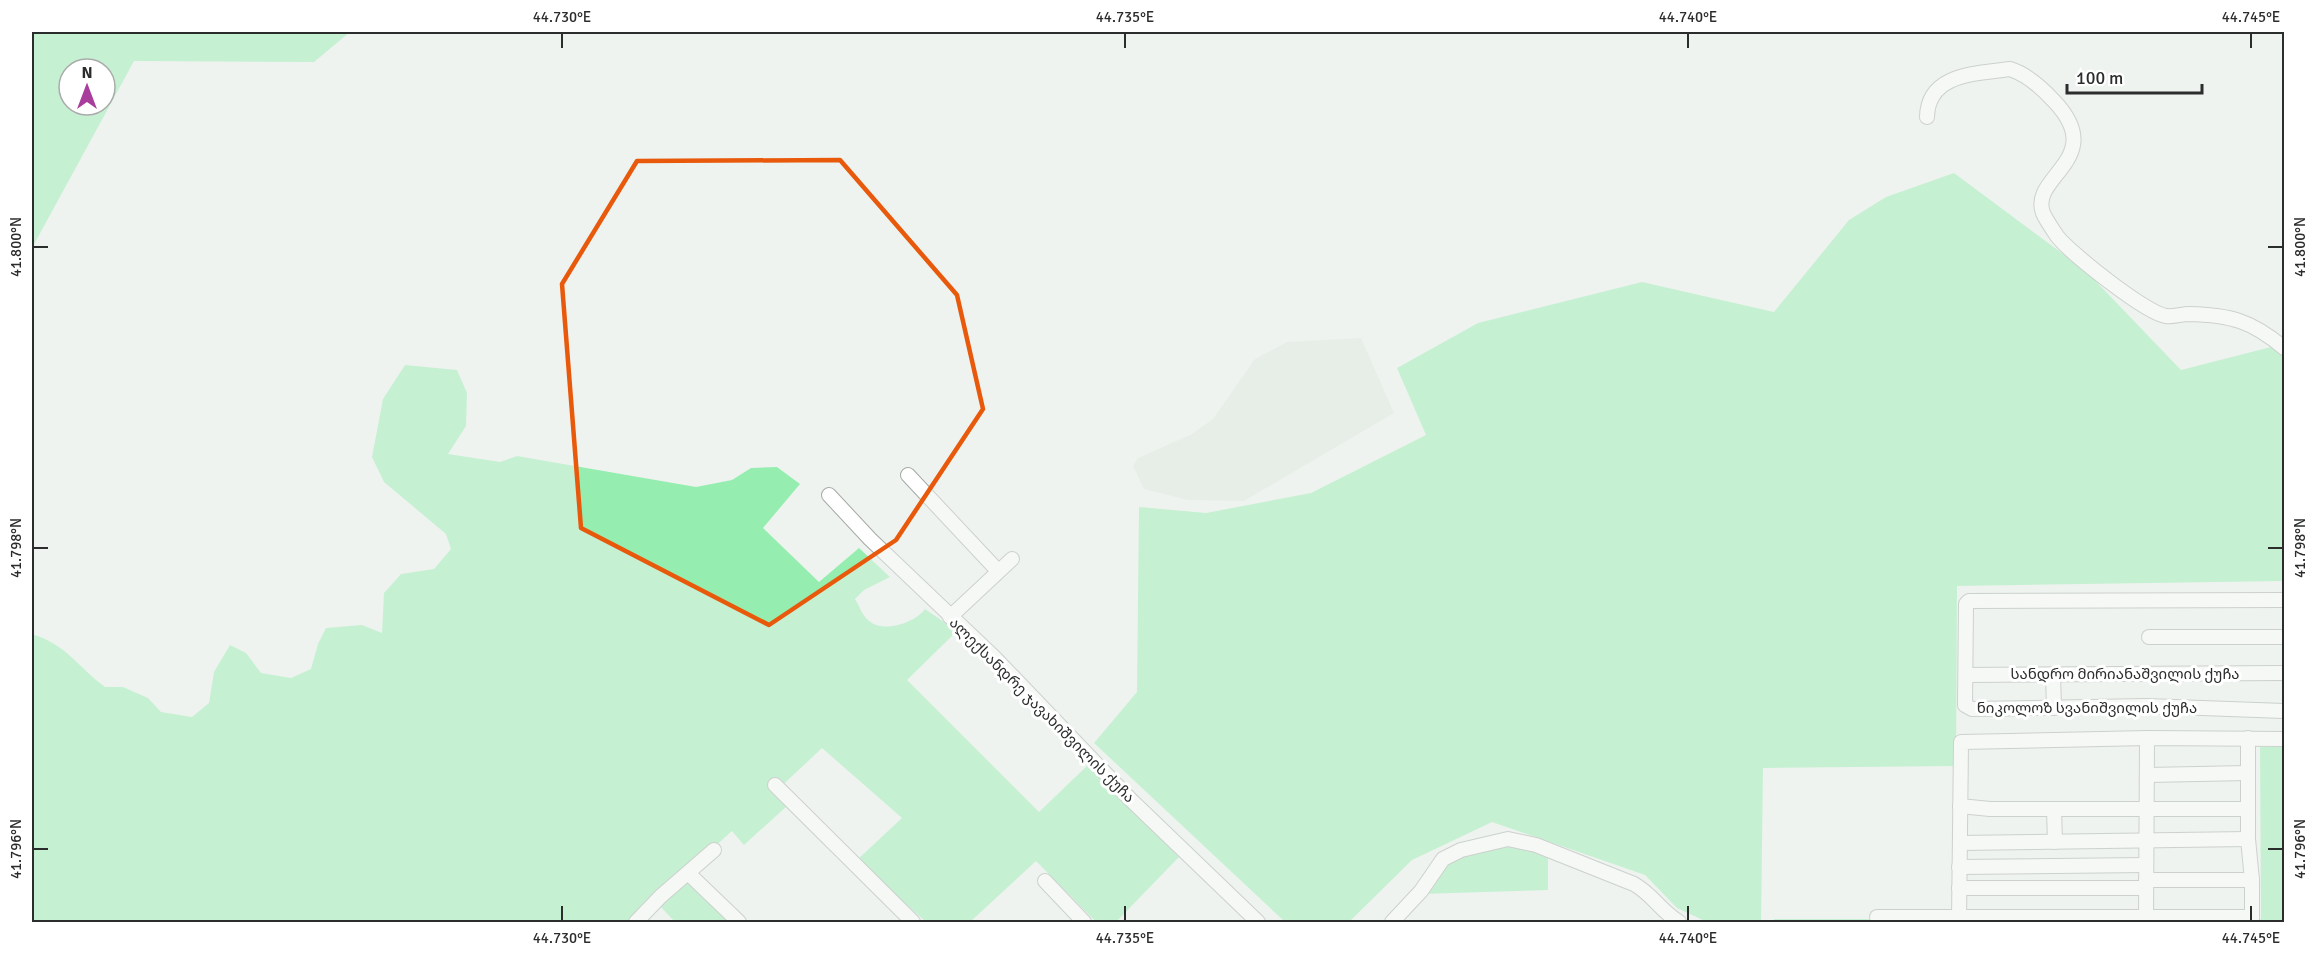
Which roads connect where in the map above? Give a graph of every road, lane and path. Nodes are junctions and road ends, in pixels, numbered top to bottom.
1 (1927, 117) dead end
2 (2284, 348) edge
3 (908, 475) dead end
4 (829, 495) dead end
5 (1011, 559) dead end
6 (998, 571) junction
7 (2284, 600) edge
8 (950, 617) junction
9 (2149, 637) dead end
10 (2284, 637) edge
11 (2284, 673) edge
12 (2053, 674) junction
13 (1966, 675) junction
14 (2054, 708) junction
15 (2284, 711) edge
16 (2147, 738) junction
17 (2248, 738) junction
18 (2284, 739) edge
19 (2248, 773) junction
20 (2147, 775) junction
21 (775, 785) dead end
22 (1960, 806) junction
23 (2248, 808) junction
24 (2054, 809) junction
25 (2146, 809) junction
26 (2248, 839) junction
27 (2146, 841) junction
28 (2055, 842) junction
29 (1960, 843) junction
30 (714, 850) dead end
31 (2146, 865) junction
32 (1959, 867) junction
33 (689, 874) junction
34 (2252, 880) junction
35 (1044, 881) dead end
36 (2146, 884) junction
37 (1959, 888) junction
38 (1877, 917) dead end
39 (1959, 920) edge
40 (2146, 920) edge
41 (2252, 920) edge
42 (636, 922) edge
43 (739, 922) edge
44 (912, 922) edge
45 (1084, 922) edge
46 (1258, 922) edge
47 (1392, 922) edge
48 (1679, 922) edge

1 - 2 street
3 - 6 street
4 - 8 street, ალექსანდრე ჯავახიშვილის ქუჩა
5 - 6 street
6 - 8 street
7 - 13 street, ნიკოლოზ სვანიშვილის ქუჩა
8 - 46 street, ალექსანდრე ჯავახიშვილის ქუჩა
9 - 10 street
11 - 12 street, სანდრო მირიანაშვილის ქუჩა
12 - 13 street, სანდრო მირიანაშვილის ქუჩა
12 - 14 street
13 - 14 street, ნიკოლოზ სვანიშვილის ქუჩა
14 - 15 street, ნიკოლოზ სვანიშვილის ქუჩა
16 - 17 street
16 - 20 street
16 - 22 street
17 - 18 street
17 - 19 street
19 - 20 street
19 - 23 street
20 - 25 street
21 - 44 street
22 - 24 street
22 - 29 street
23 - 25 street
23 - 26 street
24 - 25 street
24 - 28 street
25 - 27 street
26 - 27 street
26 - 34 street
27 - 28 street
27 - 31 street
28 - 29 street
29 - 32 street
30 - 33 street
31 - 32 street
31 - 36 street
32 - 37 street
33 - 42 street
33 - 43 street
34 - 36 street
34 - 41 street
35 - 45 street
36 - 37 street
36 - 40 street
37 - 39 street
38 - 39 street
39 - 40 street
40 - 41 street
47 - 48 street

